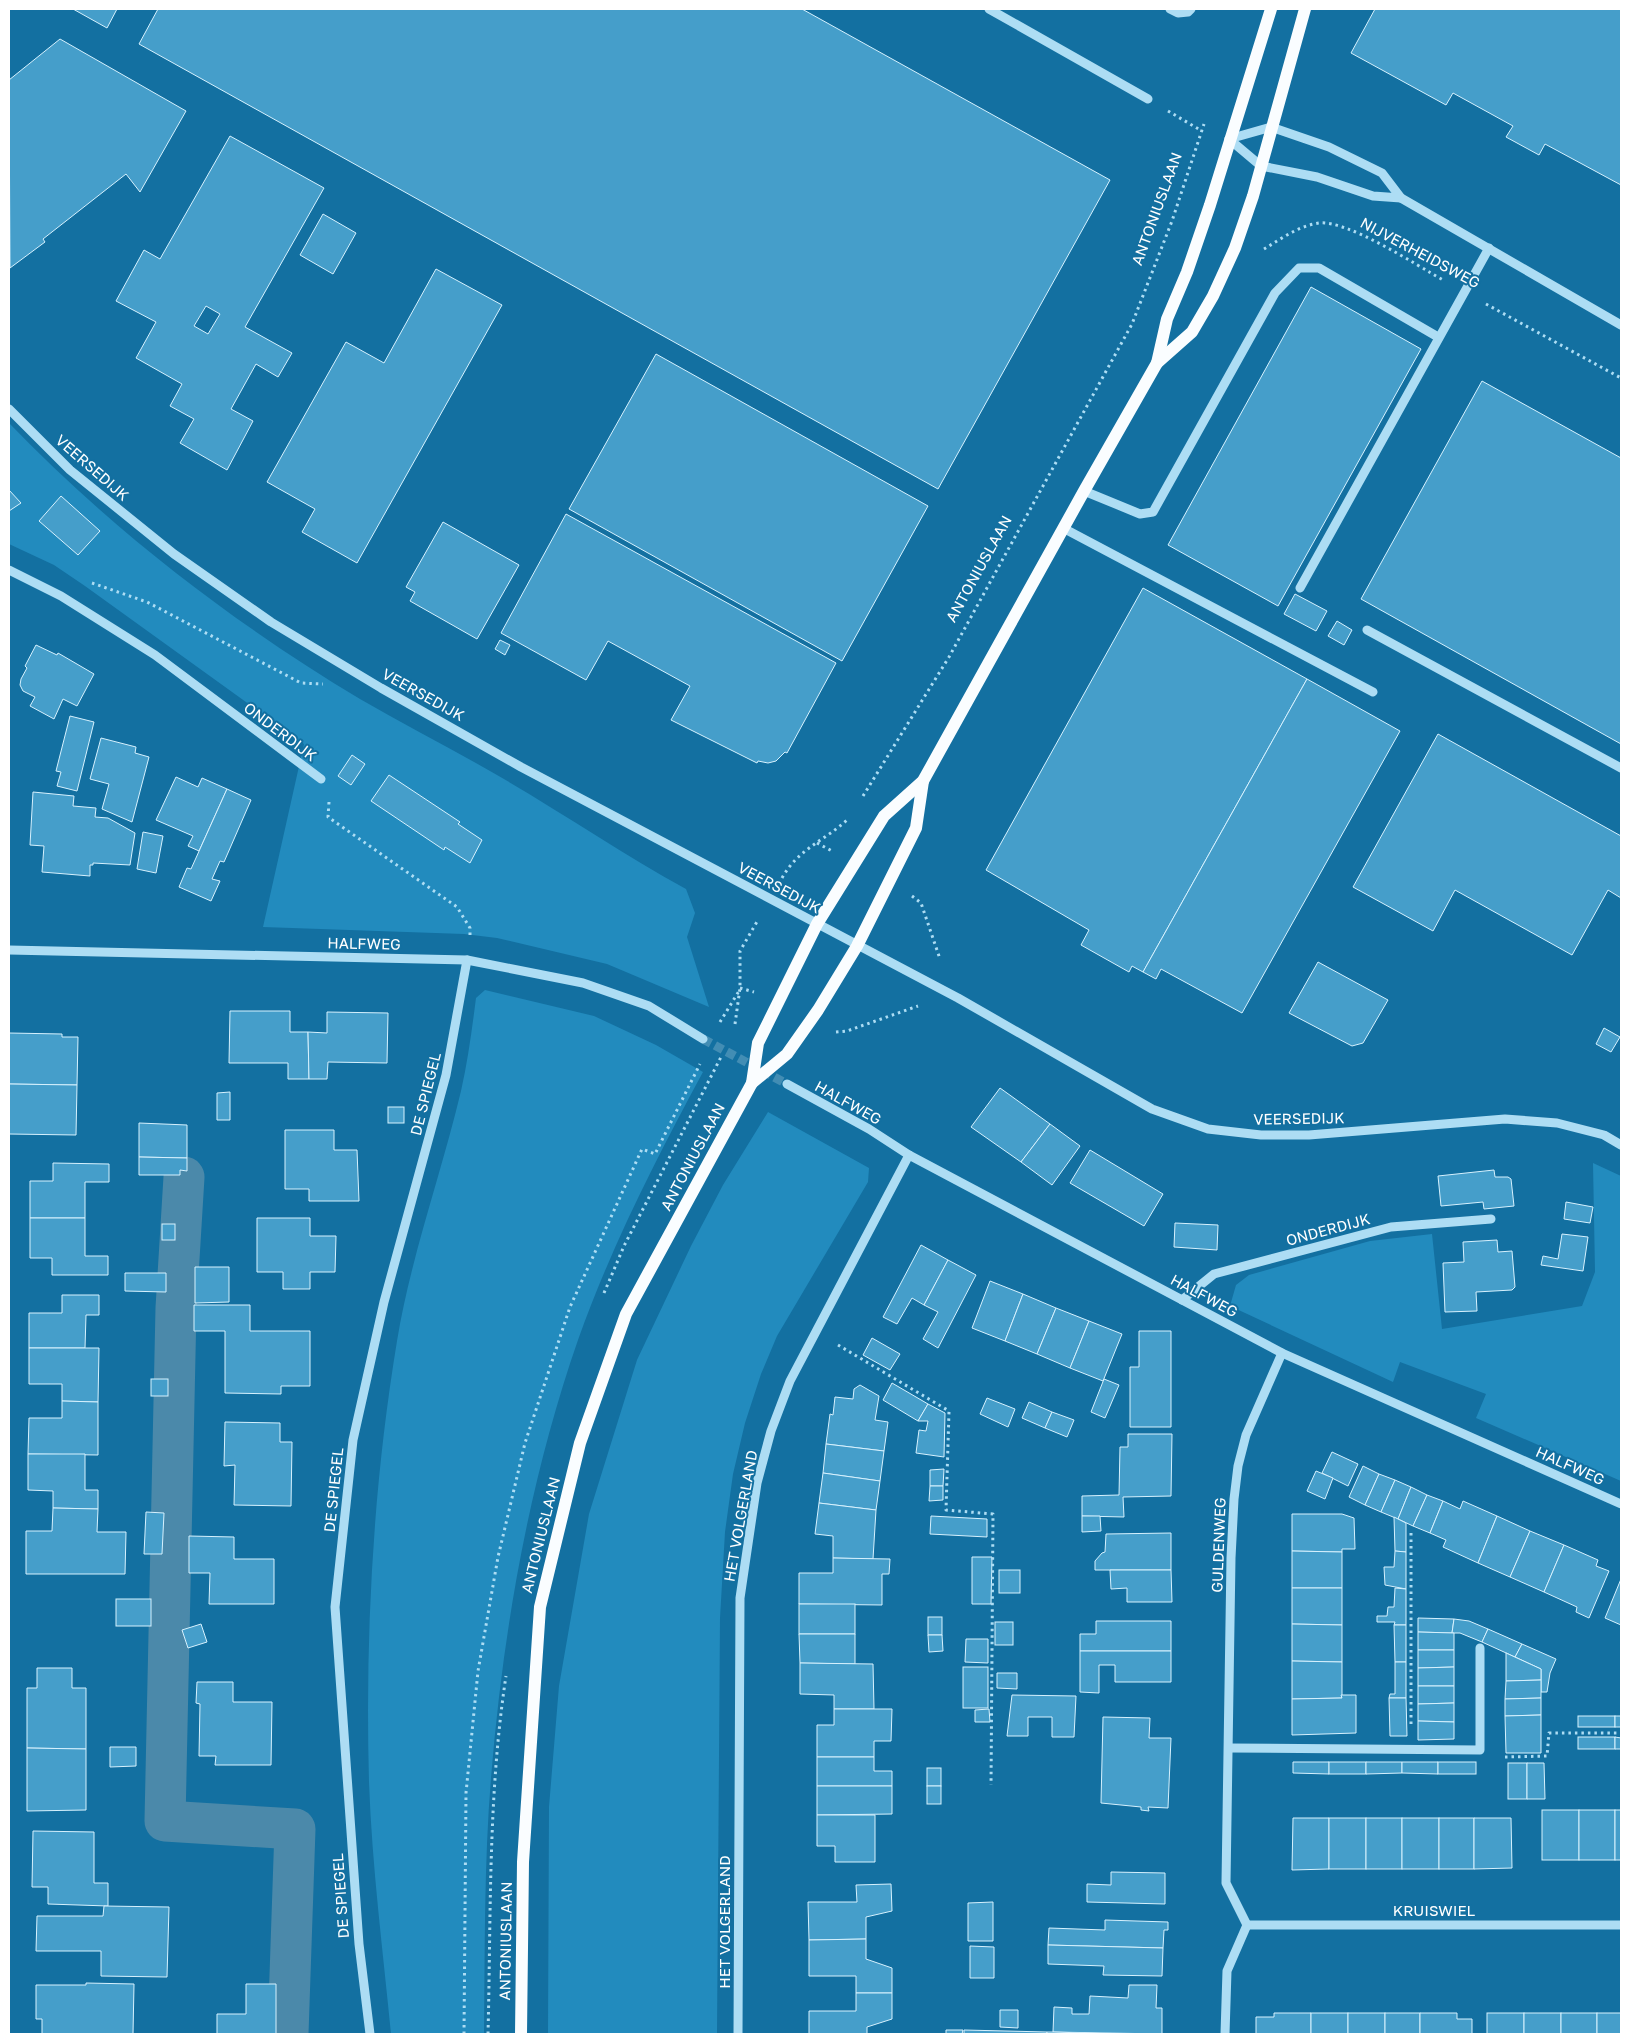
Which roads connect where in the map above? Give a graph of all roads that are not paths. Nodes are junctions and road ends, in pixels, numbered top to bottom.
1 (989, 9) edge
2 (1170, 9) edge
3 (1191, 9) edge
4 (1271, 9) edge
5 (1305, 9) edge
6 (1148, 99) road end
7 (1271, 127) junction
8 (1229, 139) junction
9 (1261, 166) junction
10 (1401, 198) junction
11 (1489, 248) junction
12 (1621, 325) edge
13 (1438, 337) junction
14 (1157, 363) junction
15 (9, 409) edge
16 (1084, 491) junction
17 (1063, 528) junction
18 (9, 570) edge
19 (1300, 588) dead end
20 (1367, 630) dead end
21 (1372, 692) dead end
22 (1621, 768) edge
23 (321, 779) road end
24 (923, 781) junction
25 (817, 924) junction
26 (857, 946) junction
27 (9, 950) edge
28 (467, 960) junction
29 (703, 1038) tunnel mouth
30 (752, 1082) junction
31 (787, 1084) tunnel mouth
32 (1621, 1145) edge
33 (908, 1155) junction
34 (1491, 1219) dead end
35 (1182, 1300) junction
36 (1282, 1353) junction
37 (1621, 1504) edge
38 (1480, 1648) dead end
39 (1229, 1748) junction
40 (1621, 1925) edge
41 (1247, 1926) junction
42 (370, 2034) edge
43 (521, 2034) edge
44 (738, 2034) edge
45 (1225, 2034) edge

1 - 6 street
2 - 3 street
4 - 8 main road, ANTONIUSLAAN
5 - 7 main road, ANTONIUSLAAN
7 - 8 street
7 - 9 main road, ANTONIUSLAAN
7 - 10 street, NIJVERHEIDSWEG
8 - 9 street, NIJVERHEIDSWEG
8 - 14 main road, ANTONIUSLAAN
9 - 10 street, NIJVERHEIDSWEG
9 - 14 main road, ANTONIUSLAAN
10 - 11 street, NIJVERHEIDSWEG
11 - 12 street, NIJVERHEIDSWEG
11 - 13 street
13 - 16 street
13 - 19 street
14 - 16 main road, ANTONIUSLAAN
15 - 25 street, VEERSEDIJK
16 - 17 main road, ANTONIUSLAAN
17 - 21 street
17 - 24 main road, ANTONIUSLAAN
18 - 23 street, ONDERDIJK
20 - 22 street
24 - 25 main road, ANTONIUSLAAN
24 - 26 main road, ANTONIUSLAAN
25 - 26 street, VEERSEDIJK
25 - 30 main road, ANTONIUSLAAN
26 - 30 main road, ANTONIUSLAAN
26 - 32 street, VEERSEDIJK
27 - 28 street, HALFWEG
28 - 29 street, HALFWEG
28 - 42 street, DE SPIEGEL
30 - 43 main road, ANTONIUSLAAN
31 - 33 street, HALFWEG
33 - 35 street, HALFWEG
33 - 44 street, HET VOLGERLAND
34 - 35 street, ONDERDIJK
35 - 36 street, HALFWEG
36 - 37 street, HALFWEG
36 - 39 street, GULDENWEG
38 - 39 street
39 - 41 street, GULDENWEG
40 - 41 street, KRUISWIEL
41 - 45 street

